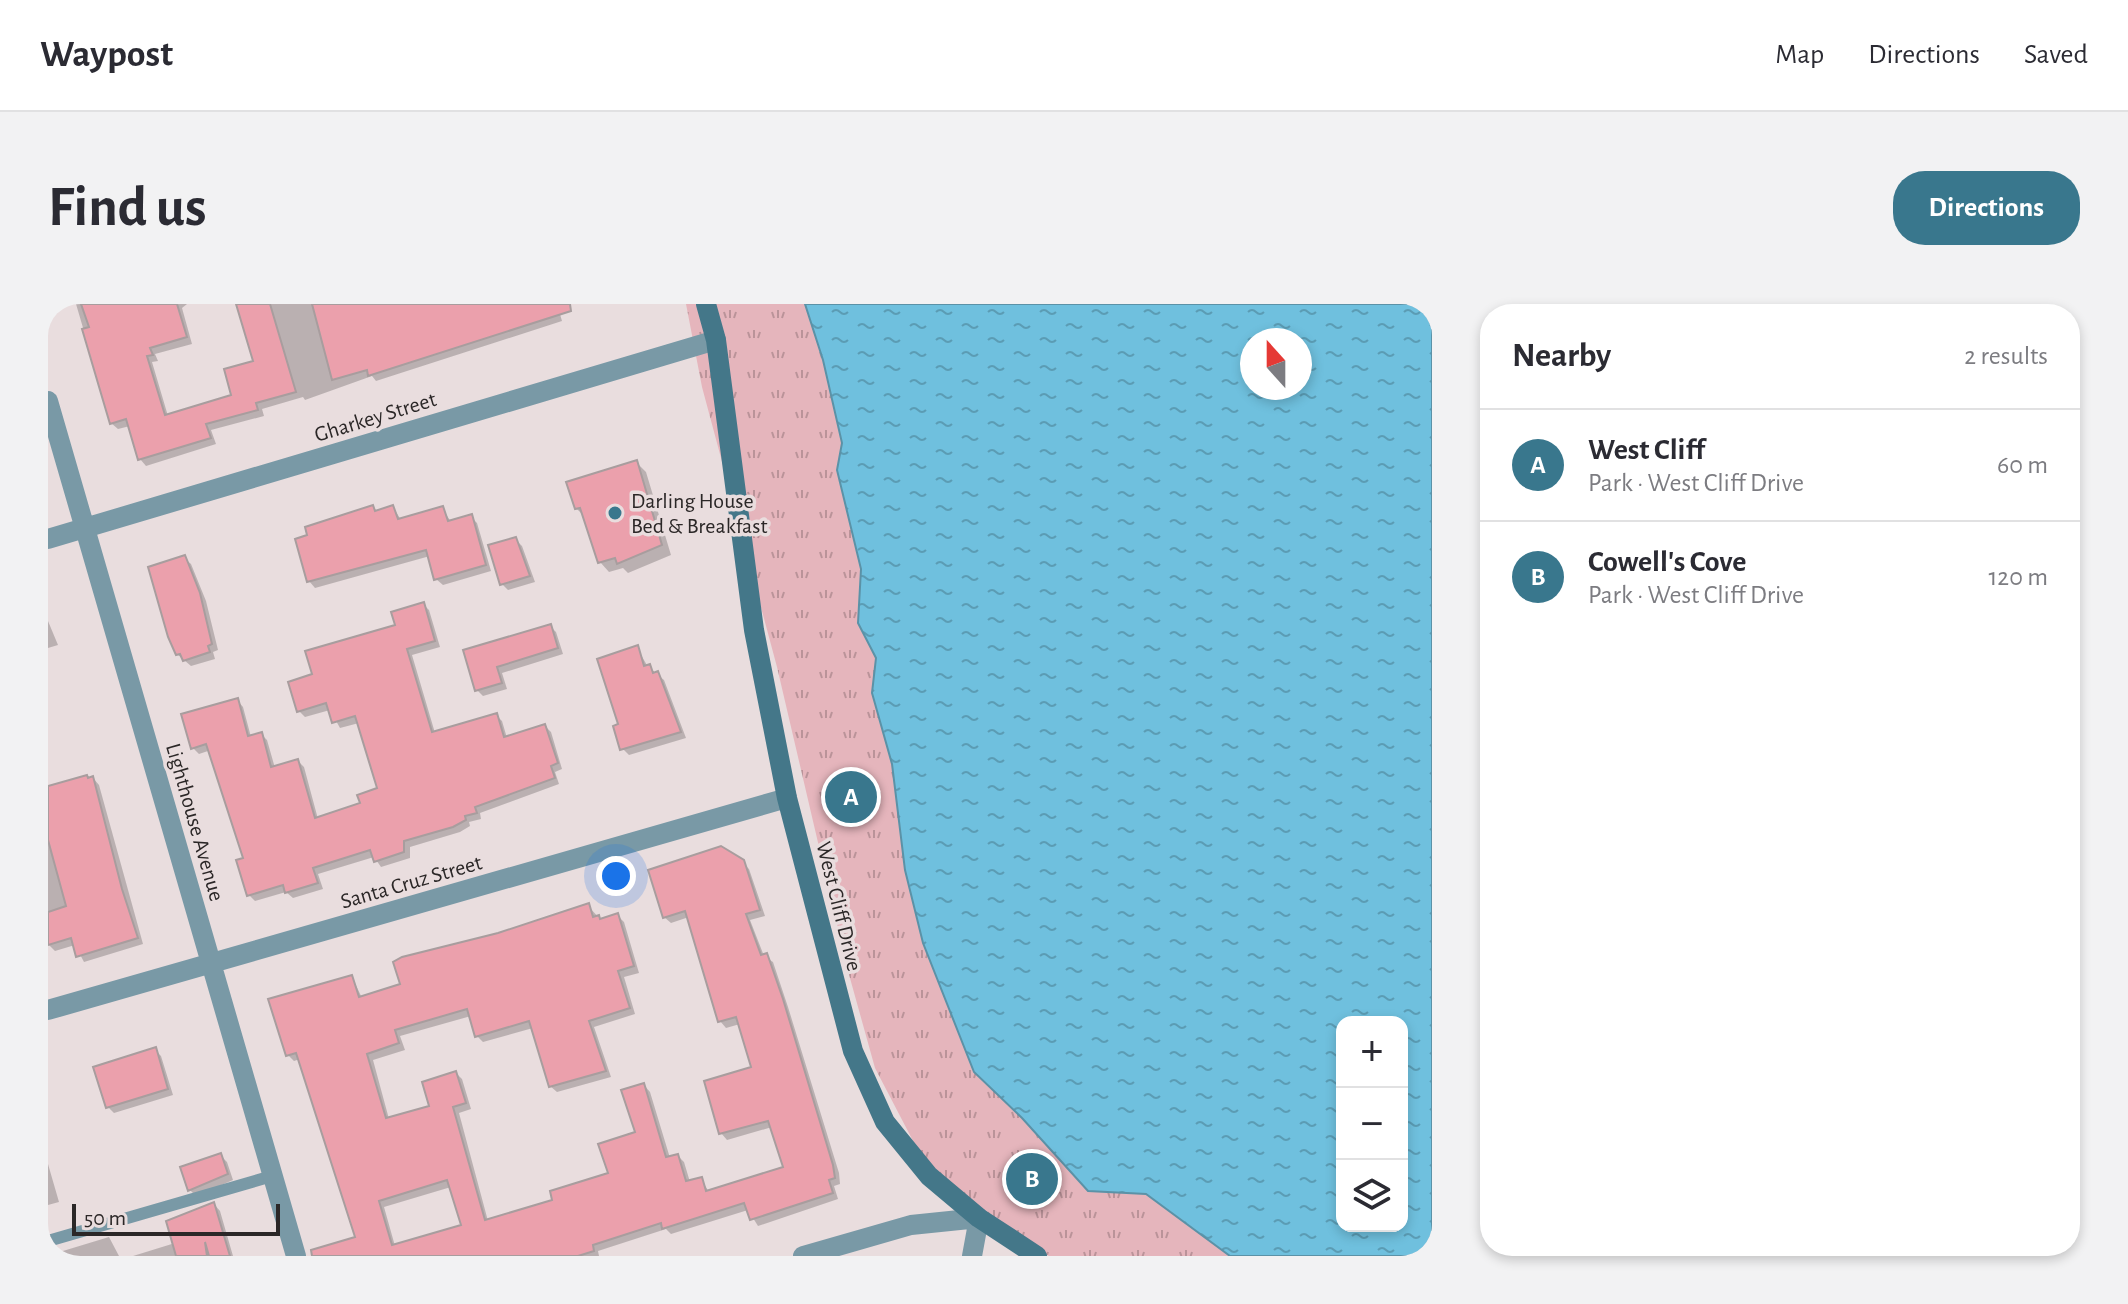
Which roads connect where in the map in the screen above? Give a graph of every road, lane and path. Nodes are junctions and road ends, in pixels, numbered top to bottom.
1 (706, 304) edge
2 (716, 340) junction
3 (48, 401) edge
4 (85, 528) junction
5 (48, 539) edge
6 (787, 798) junction
7 (212, 963) junction
8 (48, 1010) edge
9 (272, 1176) junction
10 (979, 1218) junction
11 (48, 1241) edge
12 (296, 1256) edge
13 (803, 1256) edge
14 (972, 1256) edge
15 (1037, 1256) edge

1 - 2 street, West Cliff Drive
2 - 4 street, Gharkey Street
2 - 6 street, West Cliff Drive
3 - 4 street, Lighthouse Avenue
4 - 5 street, Gharkey Street
4 - 7 street, Lighthouse Avenue
6 - 7 street, Santa Cruz Street
6 - 10 street, West Cliff Drive
7 - 8 street, Santa Cruz Street
7 - 9 street, Lighthouse Avenue
9 - 11 lane
9 - 12 street, Lighthouse Avenue
10 - 13 street
10 - 14 street
10 - 15 street, West Cliff Drive

